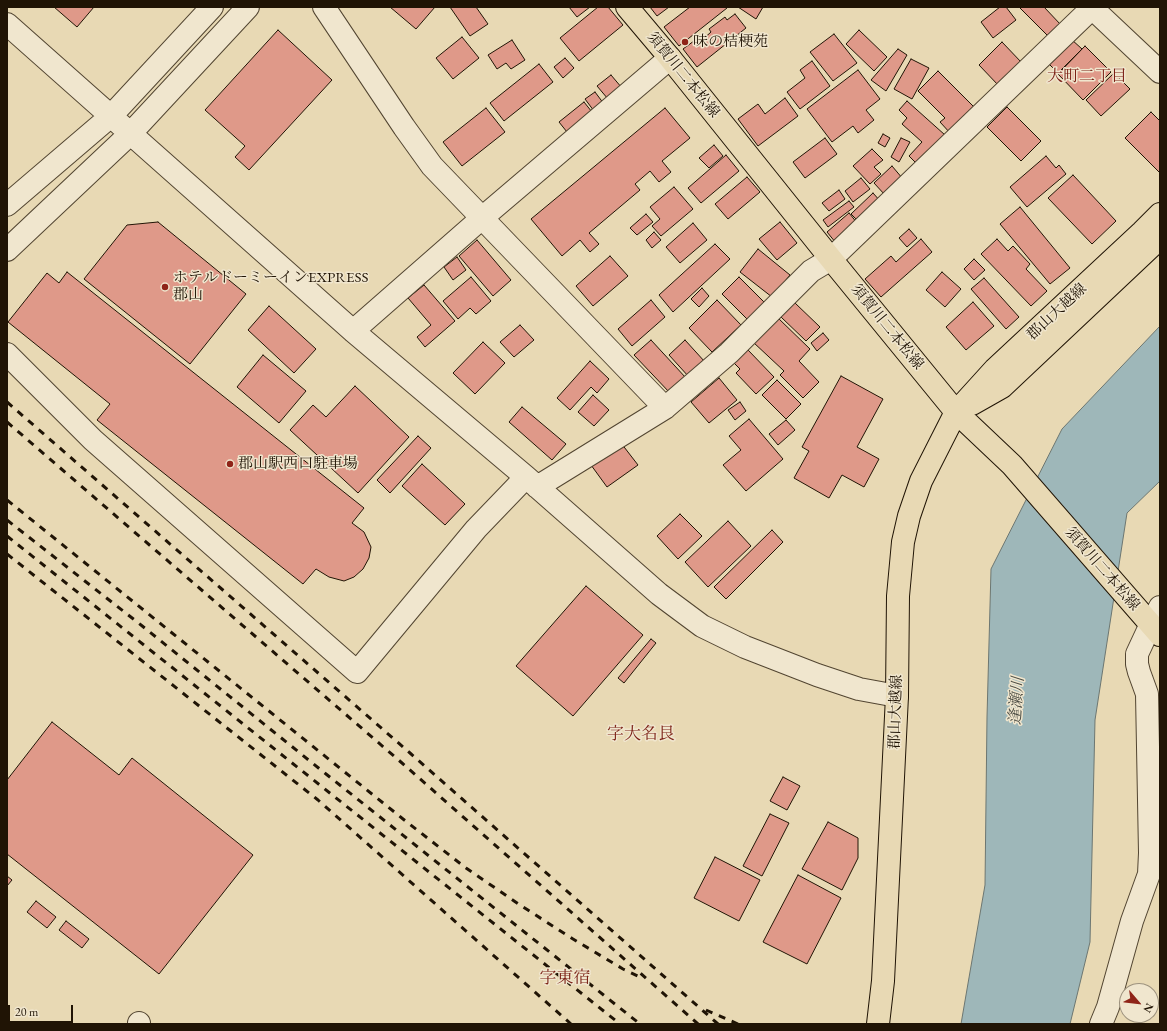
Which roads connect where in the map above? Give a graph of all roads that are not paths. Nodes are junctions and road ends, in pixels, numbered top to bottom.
1 (212, 7) edge
2 (248, 7) edge
3 (324, 7) edge
4 (627, 7) edge
5 (1092, 7) edge
6 (7, 24) edge
7 (670, 58) junction
8 (1160, 72) edge
9 (111, 116) junction
10 (130, 134) junction
11 (7, 205) edge
12 (1160, 214) edge
13 (482, 218) junction
14 (1160, 238) edge
15 (7, 250) edge
16 (831, 259) junction
17 (353, 331) junction
18 (7, 354) edge
19 (665, 408) junction
20 (956, 412) junction
21 (531, 482) junction
22 (1153, 621) edge
23 (897, 696) junction
24 (878, 1024) edge
25 (1101, 1024) edge

1 - 9 street
2 - 10 street
3 - 13 street
4 - 7 main road, 須賀川二本松線
5 - 8 street
5 - 16 street
6 - 9 street
7 - 13 street
7 - 16 main road, 須賀川二本松線
9 - 10 street
9 - 11 street
10 - 15 street
10 - 17 street
12 - 20 main road, 郡山大越線
13 - 17 street
13 - 19 street
14 - 20 main road, 郡山大越線
16 - 19 street
16 - 20 main road, 須賀川二本松線
17 - 21 street
18 - 21 street
19 - 21 street
20 - 22 main road, 須賀川二本松線
20 - 23 main road, 郡山大越線
21 - 23 street
22 - 25 street
23 - 24 main road, 郡山大越線

